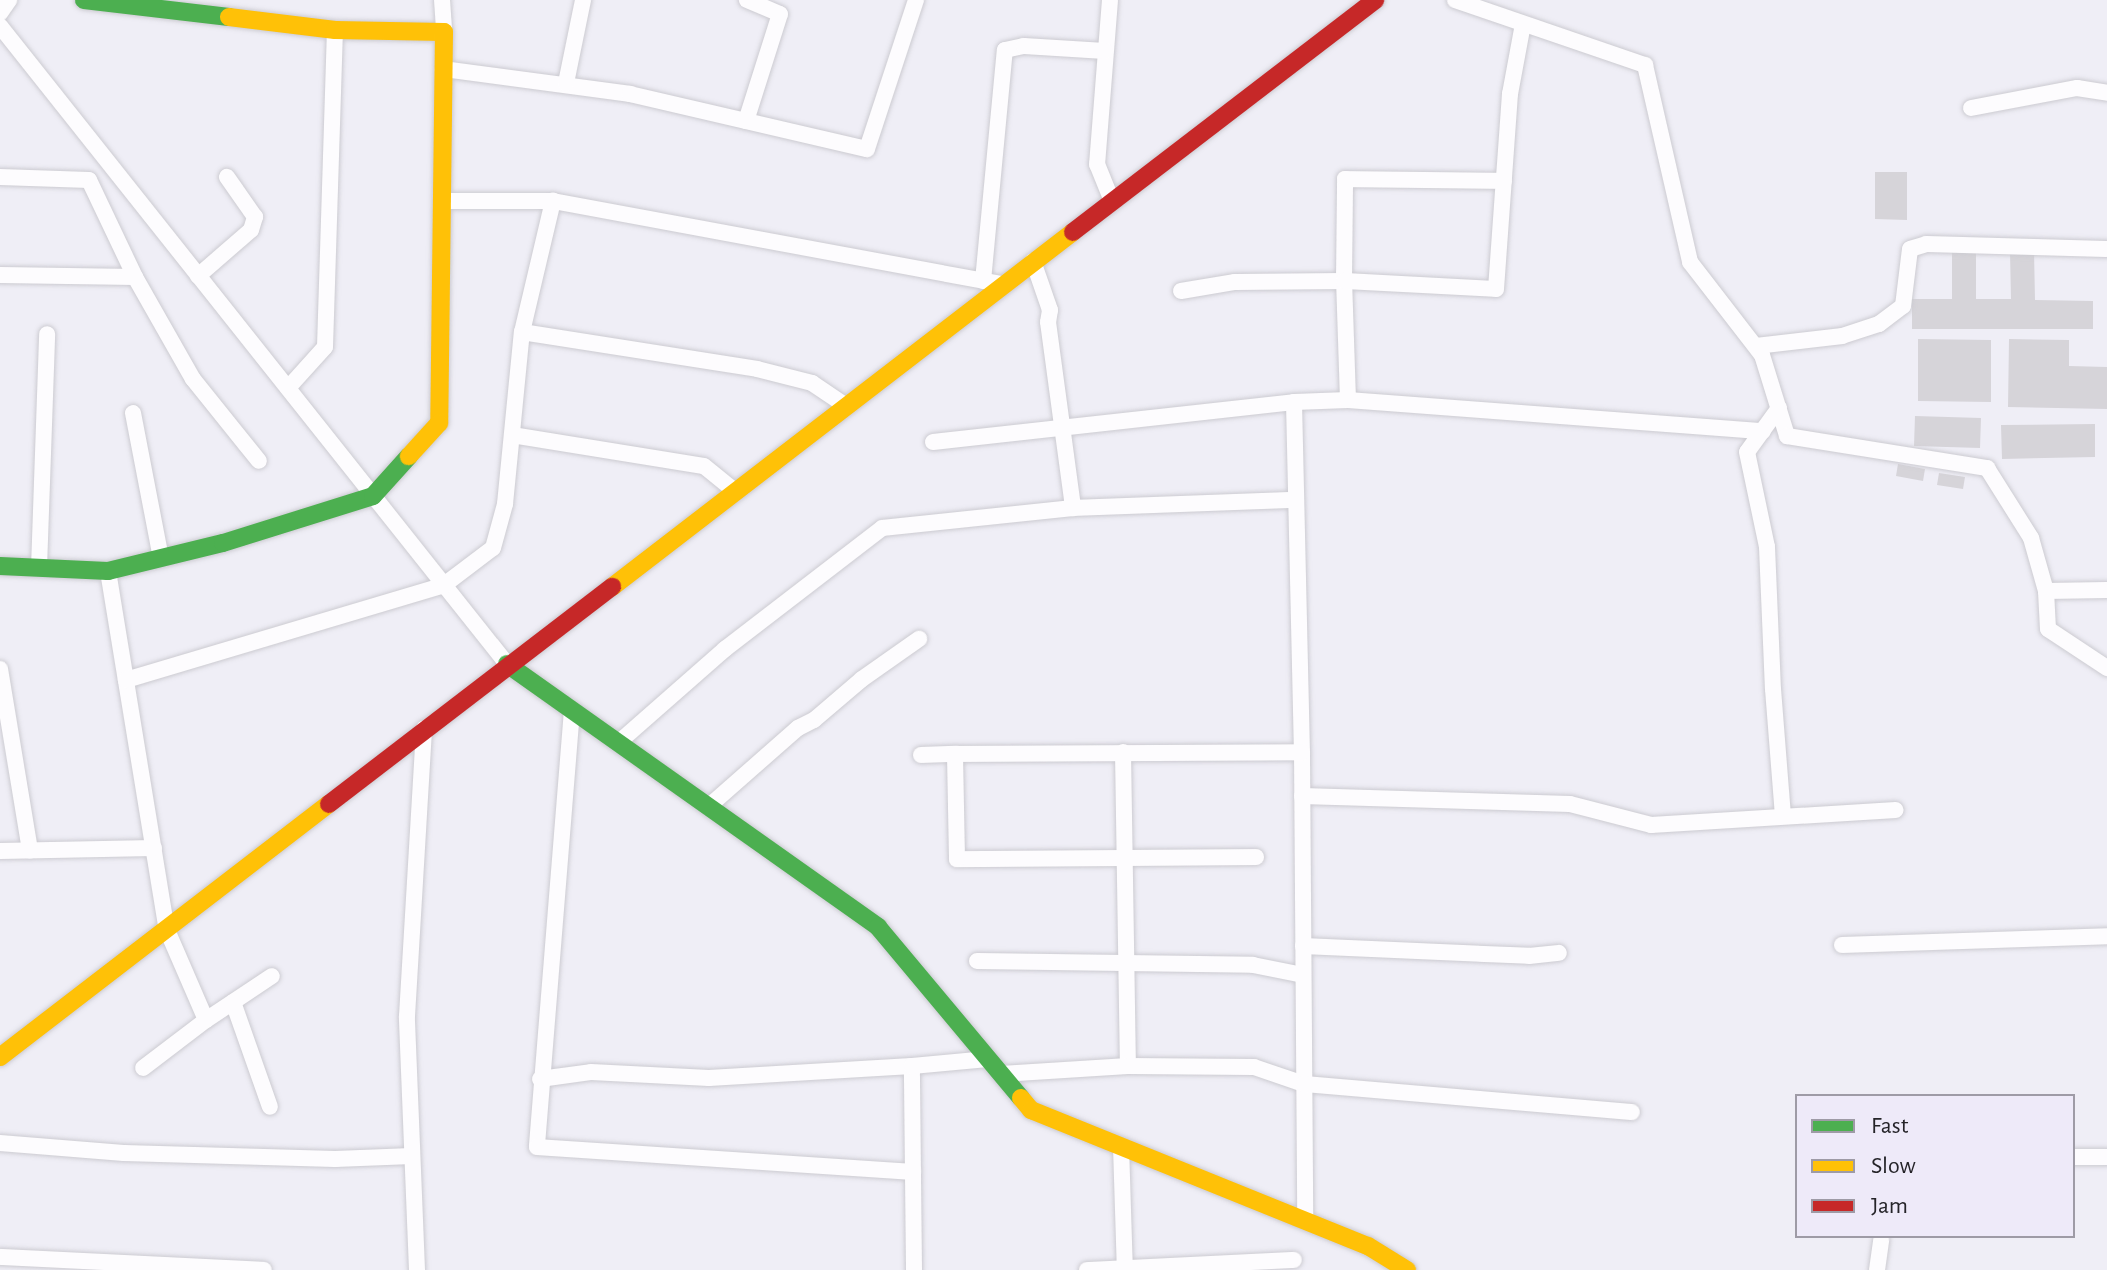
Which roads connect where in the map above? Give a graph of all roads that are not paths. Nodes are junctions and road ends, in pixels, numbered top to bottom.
1 (9, 0) edge
2 (84, 0) edge
3 (442, 0) edge
4 (583, 0) edge
5 (747, 0) edge
6 (916, 0) edge
7 (1110, 0) edge
8 (1375, 0) edge
9 (1455, 0) edge
10 (782, 7) edge
11 (0, 13) edge
12 (1523, 24) junction
13 (0, 26) edge
14 (335, 30) junction
15 (444, 32) junction
16 (1105, 51) junction
17 (443, 69) junction
18 (566, 83) junction
19 (2107, 93) edge
20 (1971, 108) dead end
21 (746, 121) junction
22 (0, 177) edge
23 (227, 177) dead end
24 (1504, 181) junction
25 (441, 201) junction
26 (553, 201) junction
27 (1112, 201) junction
28 (2107, 249) edge
29 (1033, 261) junction
30 (0, 275) edge
31 (198, 276) junction
32 (135, 277) junction
33 (983, 281) junction
34 (1344, 281) junction
35 (1003, 284) junction
36 (1181, 291) dead end
37 (522, 332) junction
38 (47, 334) dead end
39 (1756, 346) junction
40 (288, 388) junction
41 (1348, 400) junction
42 (1294, 402) junction
43 (845, 405) junction
44 (1779, 408) junction
45 (133, 413) dead end
46 (1063, 427) junction
47 (1763, 431) junction
48 (512, 435) junction
49 (933, 442) dead end
50 (259, 461) dead end
51 (734, 490) junction
52 (373, 496) junction
53 (1295, 500) junction
54 (1073, 508) junction
55 (161, 558) junction
56 (0, 566) edge
57 (39, 568) junction
58 (108, 571) junction
59 (444, 585) junction
60 (2107, 590) edge
61 (2046, 591) junction
62 (919, 639) dead end
63 (507, 664) junction
64 (2107, 668) edge
65 (0, 669) edge
66 (126, 680) junction
67 (572, 710) junction
68 (424, 729) junction
69 (618, 743) junction
70 (1123, 752) junction
71 (1302, 752) junction
72 (955, 754) junction
73 (921, 755) dead end
74 (1302, 796) junction
75 (708, 807) junction
76 (1896, 810) dead end
77 (1783, 815) junction
78 (154, 848) junction
79 (0, 851) edge
80 (30, 851) junction
81 (1125, 857) junction
82 (1256, 857) dead end
83 (167, 930) junction
84 (2107, 936) edge
85 (1842, 945) dead end
86 (1303, 946) junction
87 (1559, 953) dead end
88 (977, 961) dead end
89 (1128, 963) junction
90 (1303, 975) junction
91 (272, 976) dead end
92 (233, 1002) junction
93 (206, 1020) junction
94 (0, 1057) edge
95 (988, 1059) junction
96 (912, 1066) junction
97 (1128, 1066) junction
98 (143, 1068) dead end
99 (1001, 1074) junction
100 (540, 1079) junction
101 (1304, 1084) junction
102 (270, 1107) dead end
103 (1632, 1112) dead end
104 (0, 1143) edge
105 (1121, 1146) junction
106 (412, 1156) junction
107 (2075, 1157) edge
108 (2107, 1157) edge
109 (913, 1172) junction
110 (1305, 1220) junction
111 (1881, 1240) dead end
112 (0, 1257) edge
113 (1294, 1260) dead end
114 (1125, 1269) edge
115 (264, 1270) edge
116 (417, 1270) edge
117 (914, 1270) edge
118 (1087, 1270) edge
119 (1407, 1270) edge
120 (1877, 1270) edge

1 - 11 street
2 - 14 street
3 - 15 street
4 - 18 street
5 - 10 street
6 - 21 street
7 - 16 street
8 - 27 street
9 - 12 street
10 - 21 street
12 - 24 street
12 - 39 street
13 - 31 street
14 - 15 street
14 - 40 street
15 - 17 street
16 - 27 street
16 - 33 street
17 - 18 street
17 - 25 street
18 - 21 street
19 - 20 street
22 - 32 street
23 - 31 street
24 - 34 street
24 - 34 street
25 - 26 street
25 - 52 street
26 - 33 street
26 - 37 street
27 - 29 street
28 - 39 street
29 - 35 street
29 - 46 street
30 - 32 street
31 - 40 street
32 - 50 street
33 - 35 street
34 - 36 street
34 - 41 street
35 - 43 street
37 - 43 street
37 - 48 street
38 - 57 street
39 - 44 street
40 - 52 street
41 - 42 street
41 - 47 street
42 - 46 street
42 - 53 street
43 - 51 street
44 - 47 street
44 - 61 street
45 - 55 street
46 - 49 street
46 - 54 street
47 - 77 street
48 - 51 street
48 - 59 street
51 - 63 street
52 - 55 street
52 - 59 street
53 - 54 street
53 - 71 street
54 - 69 street
55 - 58 street
56 - 57 street
57 - 58 street
58 - 66 street
59 - 63 street
59 - 66 street
60 - 61 street
61 - 64 street
62 - 75 street
63 - 67 street
63 - 68 street
65 - 80 street
66 - 78 street
67 - 69 street
67 - 100 street
68 - 83 street
68 - 106 street
69 - 75 street
70 - 71 street
70 - 72 street
70 - 81 street
71 - 74 street
72 - 73 street
72 - 81 street
74 - 77 street
74 - 86 street
75 - 95 street
76 - 77 street
78 - 80 street
78 - 83 street
79 - 80 street
81 - 82 street
81 - 89 street
83 - 93 street
83 - 94 street
84 - 85 street
86 - 87 street
86 - 90 street
88 - 89 street
89 - 90 street
89 - 97 street
90 - 101 street
91 - 92 street
92 - 93 street
92 - 102 street
93 - 98 street
95 - 96 street
95 - 99 street
96 - 100 street
96 - 109 street
97 - 99 street
97 - 101 street
99 - 105 street
100 - 109 street
101 - 103 street
101 - 110 street
104 - 106 street
105 - 110 street
105 - 114 street
106 - 116 street
107 - 108 street
109 - 117 street
110 - 119 street
111 - 120 street
112 - 115 street
113 - 114 street
114 - 118 street

